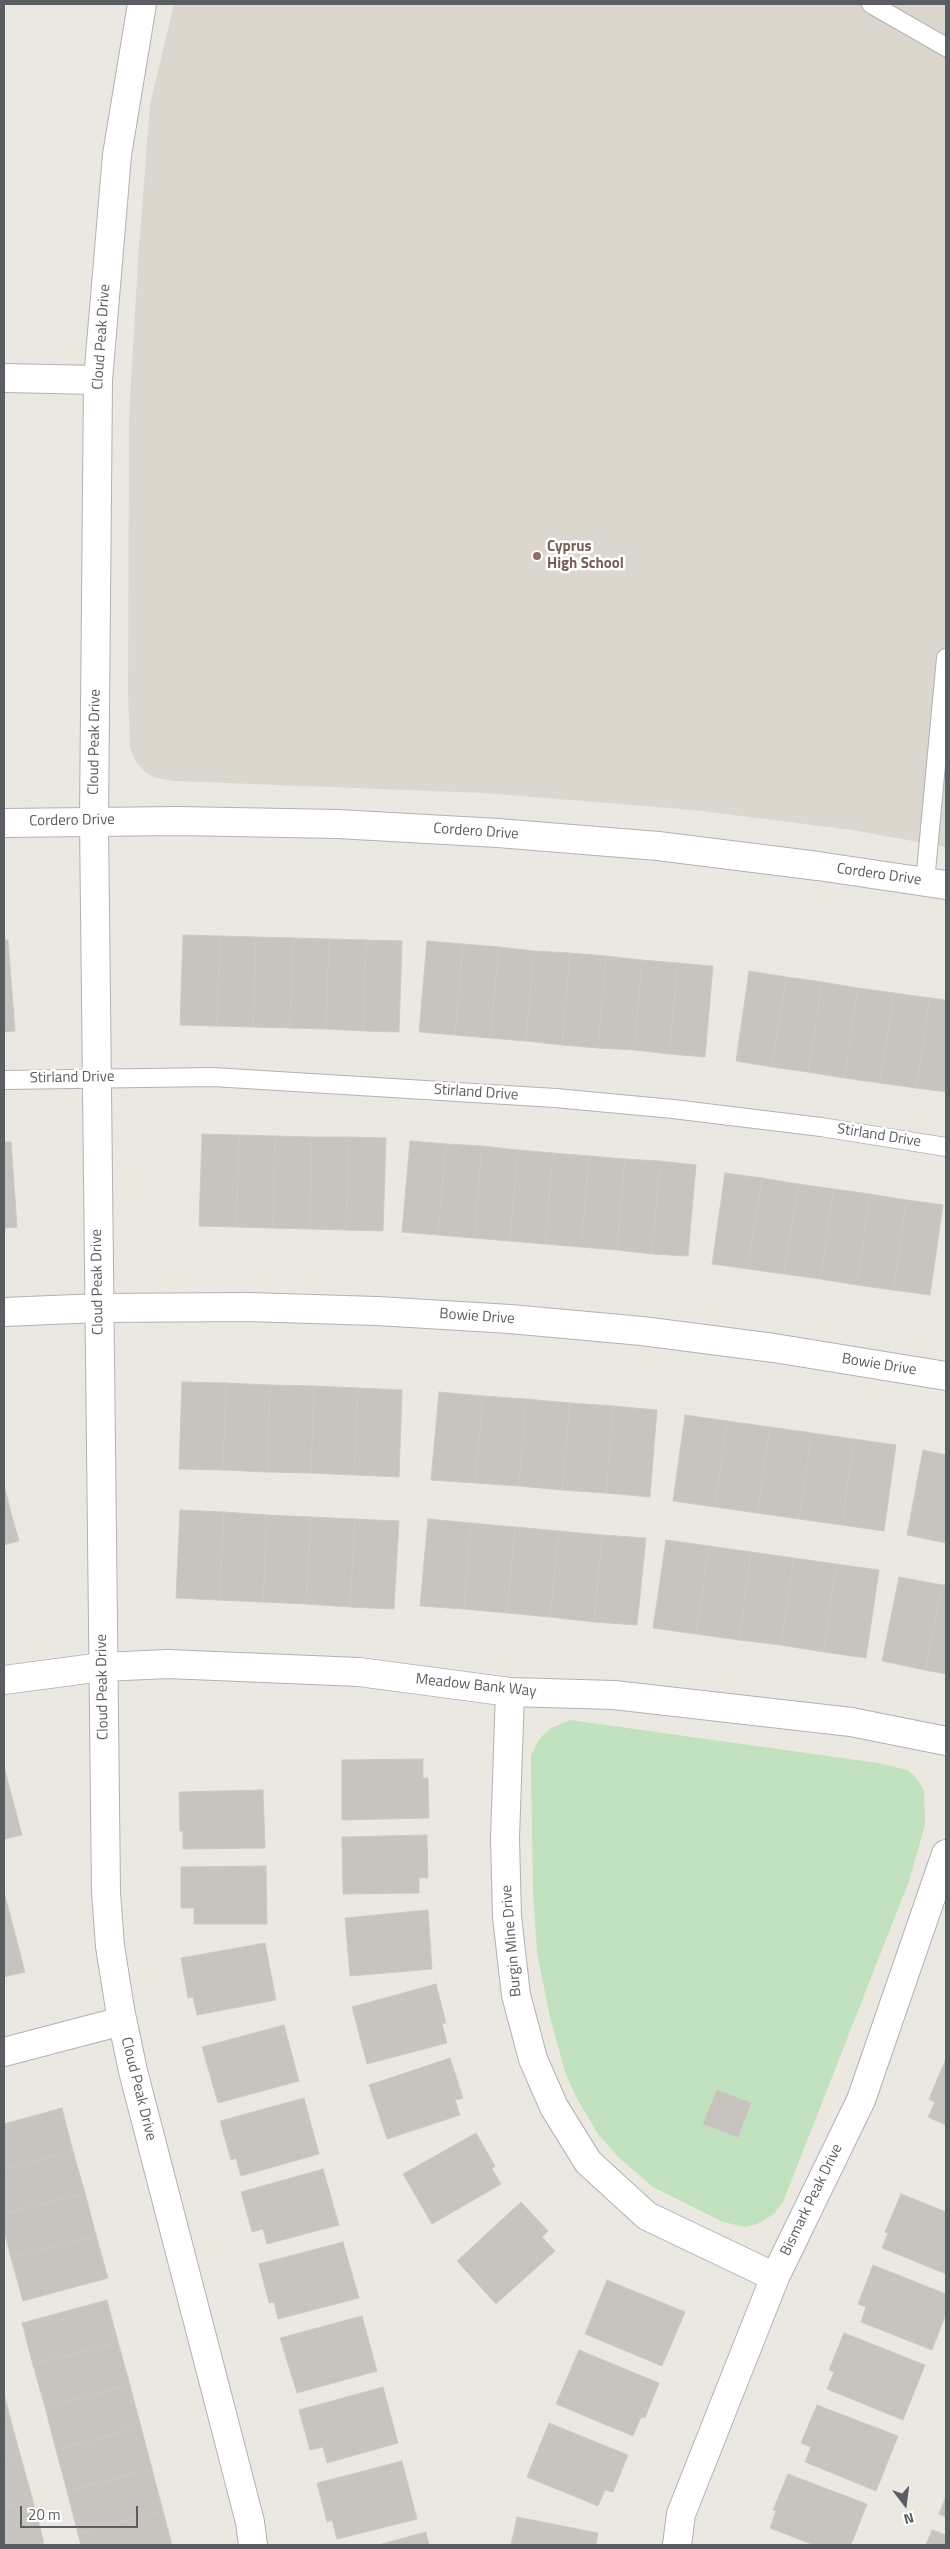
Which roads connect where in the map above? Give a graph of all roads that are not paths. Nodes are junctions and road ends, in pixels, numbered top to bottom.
1 (142, 4) edge
2 (871, 4) edge
3 (946, 47) edge
4 (4, 378) edge
5 (98, 380) junction
6 (946, 658) edge
7 (94, 821) junction
8 (4, 823) edge
9 (936, 883) edge
10 (96, 1078) junction
11 (4, 1080) edge
12 (946, 1147) edge
13 (99, 1308) junction
14 (4, 1312) edge
15 (946, 1376) edge
16 (102, 1667) junction
17 (4, 1680) edge
18 (510, 1692) junction
19 (946, 1741) edge
20 (946, 1854) edge
21 (122, 2021) junction
22 (4, 2052) edge
23 (775, 2277) junction
24 (254, 2545) edge
25 (677, 2545) edge

1 - 5 street, Cloud Peak Drive
2 - 3 lane
4 - 5 street
5 - 7 street, Cloud Peak Drive
6 - 9 lane
7 - 8 street, Cordero Drive
7 - 9 street, Cordero Drive
7 - 10 street, Cloud Peak Drive
10 - 11 lane, Stirland Drive
10 - 12 lane, Stirland Drive
10 - 13 street, Cloud Peak Drive
13 - 14 street, Bowie Drive
13 - 15 street, Bowie Drive
13 - 16 street, Cloud Peak Drive
16 - 17 street, Meadow Bank Way
16 - 18 street, Meadow Bank Way
16 - 21 street, Cloud Peak Drive
18 - 19 street, Meadow Bank Way
18 - 23 street, Burgin Mine Drive
20 - 23 street, Bismark Peak Drive
21 - 22 street
21 - 24 street, Cloud Peak Drive
23 - 25 street, Bismark Peak Drive

